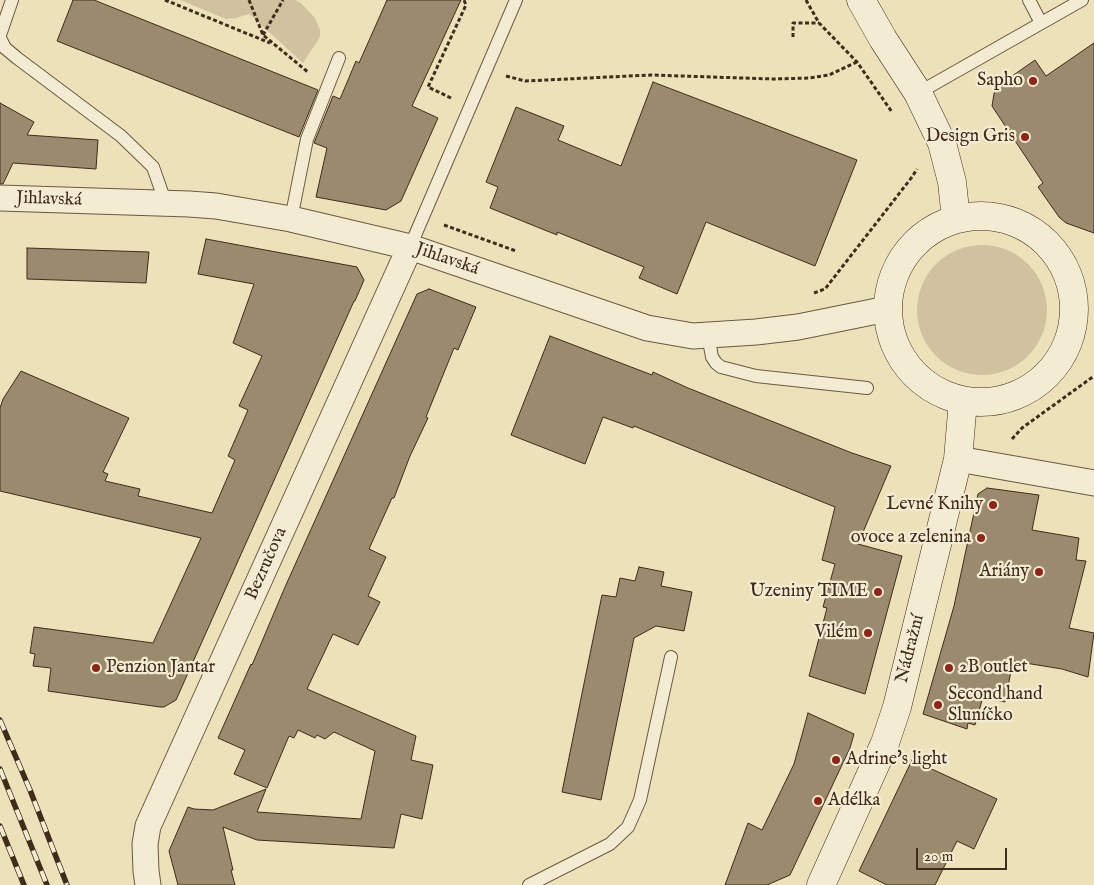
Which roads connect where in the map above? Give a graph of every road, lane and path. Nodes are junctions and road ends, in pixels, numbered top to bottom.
1 (12, 0) edge
2 (165, 0) edge
3 (249, 0) edge
4 (283, 0) edge
5 (464, 0) edge
6 (516, 0) edge
7 (806, 0) edge
8 (861, 0) edge
9 (1029, 0) edge
10 (1082, 0) edge
11 (819, 23) junction
12 (1041, 23) junction
13 (263, 36) junction
14 (0, 37) edge
15 (793, 37) dead end
16 (273, 44) junction
17 (339, 58) dead end
18 (856, 62) junction
19 (486, 70) junction
20 (327, 88) junction
21 (918, 93) junction
22 (451, 98) dead end
23 (898, 119) dead end
24 (916, 161) dead end
25 (0, 198) edge
26 (166, 204) junction
27 (422, 216) junction
28 (291, 219) junction
29 (956, 219) junction
30 (410, 247) junction
31 (524, 254) dead end
32 (809, 295) dead end
33 (1084, 301) edge
34 (887, 309) junction
35 (708, 335) junction
36 (1094, 376) edge
37 (867, 388) dead end
38 (963, 402) junction
39 (958, 458) junction
40 (992, 465) junction
41 (1094, 483) edge
42 (671, 657) dead end
43 (148, 885) edge
44 (528, 885) edge
45 (821, 885) edge

1 - 14 lane
2 - 16 path
3 - 13 path
4 - 13 path
5 - 22 path
6 - 19 lane
7 - 11 path
8 - 21 main road
9 - 12 lane
10 - 12 lane
11 - 15 path
11 - 18 path
12 - 21 lane
13 - 16 path
14 - 26 lane
16 - 20 path
17 - 20 lane
18 - 19 path
18 - 23 path
19 - 27 lane
20 - 28 lane
21 - 29 main road
24 - 32 path
25 - 26 street, Jihlavská
26 - 28 street, Jihlavská
27 - 30 lane
27 - 31 path
28 - 30 street, Jihlavská
29 - 33 main road
29 - 34 main road
30 - 35 street, Jihlavská
30 - 43 street, Bezručova
33 - 38 main road
34 - 35 street, Jihlavská
34 - 38 main road
35 - 37 lane
36 - 40 path
38 - 39 main road, Nádražní
39 - 40 street
39 - 45 main road, Nádražní
40 - 41 street
42 - 44 lane

